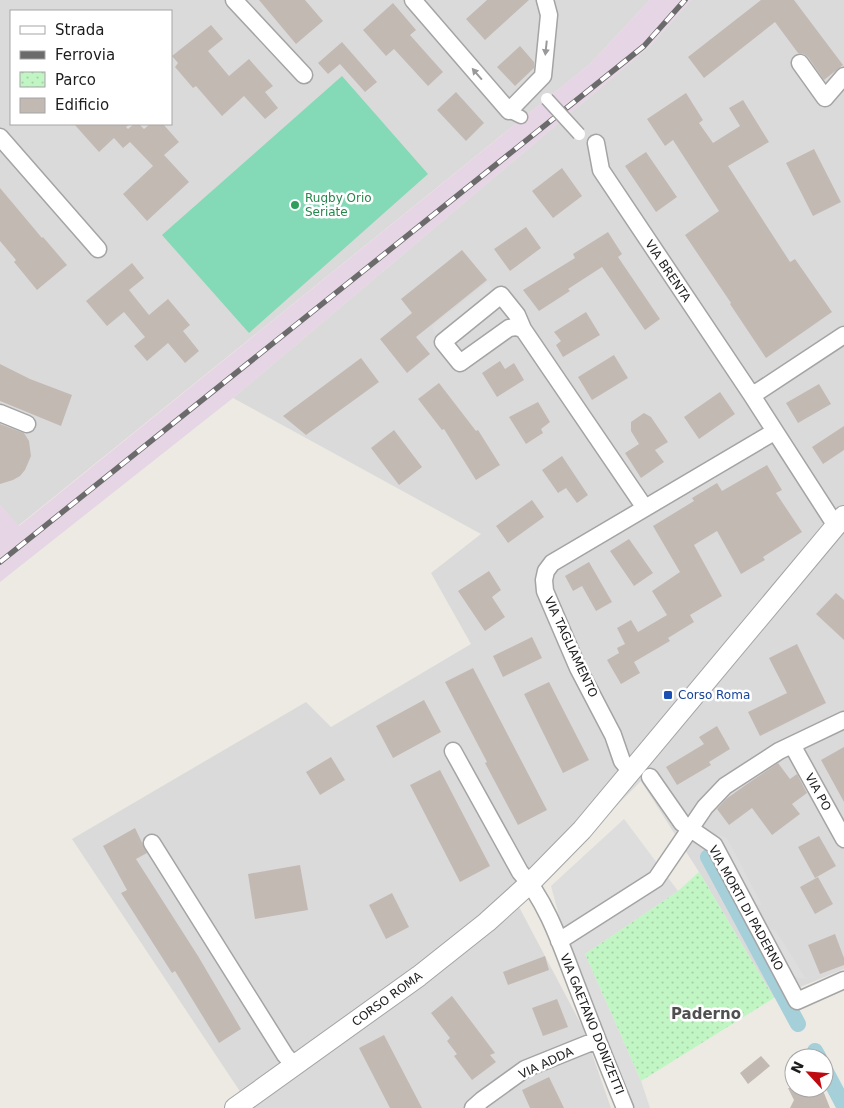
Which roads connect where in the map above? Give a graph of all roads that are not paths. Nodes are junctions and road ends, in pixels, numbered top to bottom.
1 (234, 0) edge
2 (413, 0) edge
3 (545, 0) edge
4 (800, 63) dead end
5 (304, 75) dead end
6 (844, 76) edge
7 (547, 99) dead end
8 (579, 134) dead end
9 (0, 137) edge
10 (596, 143) dead end
11 (98, 248) dead end
12 (523, 329) junction
13 (844, 335) edge
14 (750, 394) junction
15 (0, 413) edge
16 (27, 424) dead end
17 (774, 432) junction
18 (645, 508) junction
19 (840, 521) edge
20 (844, 720) edge
21 (794, 744) junction
22 (453, 751) dead end
23 (631, 772) junction
24 (650, 777) dead end
25 (692, 829) junction
26 (844, 839) edge
27 (152, 843) dead end
28 (530, 883) junction
29 (559, 940) junction
30 (844, 980) edge
31 (597, 1040) junction
32 (294, 1065) junction
33 (235, 1108) edge
34 (474, 1108) edge
35 (625, 1108) edge

1 - 5 street
3 -> 2 street
4 - 6 street
7 - 8 street, bridge
9 - 11 street
10 - 14 street, VIA BRENTA
12 - 12 street
12 - 18 street
13 - 14 street
14 - 17 street, VIA BRENTA
15 - 16 street
17 - 18 street, VIA TAGLIAMENTO
17 - 19 street, VIA BRENTA
18 - 23 street, VIA TAGLIAMENTO
19 - 23 street, CORSO ROMA
20 - 21 street, VIA GAETANO DONIZETTI
21 - 25 street, VIA GAETANO DONIZETTI
21 - 26 street, VIA PO
22 - 28 street, VIA GAETANO DONIZETTI
23 - 28 street, CORSO ROMA
24 - 25 street, VIA MORTI DI PADERNO
25 - 29 street, VIA GAETANO DONIZETTI
25 - 30 street, VIA MORTI DI PADERNO
27 - 32 street
28 - 29 street, VIA GAETANO DONIZETTI
28 - 32 street, CORSO ROMA
29 - 31 street, VIA GAETANO DONIZETTI
31 - 34 street, VIA ADDA
31 - 35 street, VIA GAETANO DONIZETTI
32 - 33 street, CORSO ROMA

